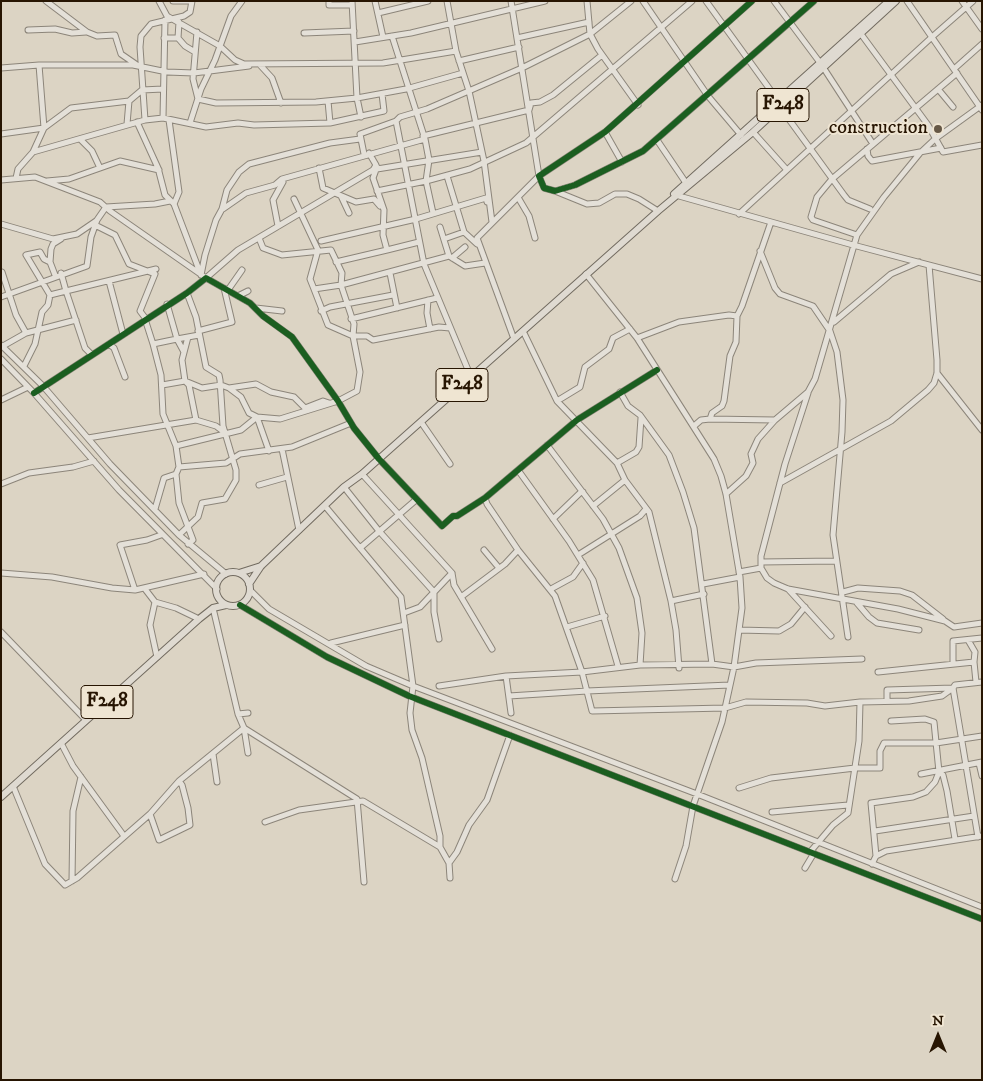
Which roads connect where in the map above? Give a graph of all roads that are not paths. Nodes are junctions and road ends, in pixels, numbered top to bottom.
1 (46, 1) edge
2 (159, 1) edge
3 (173, 1) edge
4 (191, 1) edge
5 (242, 1) edge
6 (329, 1) edge
7 (375, 1) edge
8 (428, 1) edge
9 (447, 1) edge
10 (511, 1) edge
11 (544, 1) edge
12 (587, 1) edge
13 (631, 1) edge
14 (643, 1) edge
15 (692, 1) edge
16 (706, 1) edge
17 (752, 1) edge
18 (774, 1) edge
19 (814, 1) edge
20 (889, 1) edge
21 (896, 1) edge
22 (907, 1) edge
23 (962, 1) edge
24 (974, 1) edge
25 (352, 3) edge
26 (967, 8) junction
27 (512, 9) junction
28 (378, 13) junction
29 (172, 19) junction
30 (165, 20) junction
31 (179, 22) junction
32 (589, 22) junction
33 (789, 22) junction
34 (451, 23) junction
35 (724, 26) junction
36 (660, 29) junction
37 (982, 29) edge
38 (28, 30) dead end
39 (354, 31) junction
40 (87, 32) junction
41 (197, 32) junction
42 (304, 33) dead end
43 (590, 34) junction
44 (861, 34) junction
45 (392, 36) junction
46 (383, 37) junction
47 (932, 37) junction
48 (164, 38) junction
49 (178, 38) junction
50 (517, 38) junction
51 (354, 42) junction
52 (982, 44) edge
53 (220, 46) junction
54 (519, 47) junction
55 (456, 51) junction
56 (195, 52) junction
57 (602, 55) junction
58 (401, 60) junction
59 (749, 60) junction
60 (459, 61) junction
61 (684, 62) junction
62 (355, 64) junction
63 (39, 65) junction
64 (253, 65) junction
65 (260, 65) junction
66 (274, 65) junction
67 (140, 66) junction
68 (822, 66) junction
69 (1, 68) edge
70 (522, 68) junction
71 (613, 70) junction
72 (955, 71) junction
73 (163, 72) junction
74 (208, 73) junction
75 (463, 73) junction
76 (194, 74) junction
77 (892, 74) junction
78 (272, 78) junction
79 (409, 88) junction
80 (163, 89) junction
81 (938, 89) junction
82 (142, 90) junction
83 (469, 91) junction
84 (382, 94) junction
85 (707, 95) junction
86 (357, 98) junction
87 (198, 99) junction
88 (129, 101) junction
89 (328, 101) junction
90 (281, 103) junction
91 (638, 105) junction
92 (779, 105) junction
93 (953, 107) dead end
94 (981, 107) edge
95 (914, 109) junction
96 (529, 110) junction
97 (418, 112) junction
98 (850, 112) junction
99 (361, 117) junction
100 (166, 119) junction
101 (145, 120) junction
102 (396, 121) junction
103 (137, 122) junction
104 (476, 122) junction
105 (190, 123) junction
106 (330, 123) junction
107 (127, 124) junction
108 (44, 128) junction
109 (605, 132) junction
110 (754, 132) junction
111 (1, 134) edge
112 (742, 135) junction
113 (534, 136) junction
114 (424, 137) junction
115 (360, 139) junction
116 (935, 139) junction
117 (81, 140) junction
118 (657, 140) junction
119 (873, 144) junction
120 (401, 145) junction
121 (982, 146) edge
122 (867, 148) junction
123 (941, 148) junction
124 (810, 149) junction
125 (33, 152) junction
126 (482, 152) junction
127 (920, 153) junction
128 (367, 154) junction
129 (429, 160) junction
130 (484, 161) junction
131 (622, 162) junction
132 (404, 165) junction
133 (377, 167) junction
134 (100, 168) junction
135 (319, 168) junction
136 (159, 170) junction
137 (788, 170) junction
138 (446, 176) junction
139 (539, 176) junction
140 (287, 177) junction
141 (16, 178) junction
142 (832, 179) junction
143 (1, 180) edge
144 (47, 181) junction
145 (426, 181) junction
146 (686, 183) junction
147 (407, 184) junction
148 (335, 191) junction
149 (377, 191) junction
150 (555, 191) junction
151 (341, 196) junction
152 (679, 196) junction
153 (294, 199) dead end
154 (518, 199) junction
155 (172, 203) junction
156 (665, 205) junction
157 (454, 207) junction
158 (108, 209) junction
159 (222, 209) junction
160 (490, 209) junction
161 (870, 209) dead end
162 (384, 210) junction
163 (658, 211) junction
164 (300, 212) junction
165 (433, 213) junction
166 (349, 214) dead end
167 (739, 214) junction
168 (416, 219) junction
169 (492, 222) junction
170 (771, 222) junction
171 (96, 223) junction
172 (1, 224) edge
173 (278, 226) junction
174 (385, 227) junction
175 (440, 227) dead end
176 (464, 232) junction
177 (857, 235) junction
178 (64, 237) junction
179 (259, 238) junction
180 (535, 238) dead end
181 (444, 239) junction
182 (321, 241) dead end
183 (475, 241) junction
184 (418, 242) junction
185 (852, 245) junction
186 (465, 248) dead end
187 (318, 250) junction
188 (387, 250) junction
189 (760, 251) junction
190 (450, 257) junction
191 (50, 262) junction
192 (336, 262) junction
193 (919, 262) junction
194 (485, 263) junction
195 (424, 264) junction
196 (929, 265) junction
197 (156, 269) dead end
198 (148, 270) junction
199 (242, 270) dead end
200 (2, 272) edge
201 (390, 273) junction
202 (58, 274) junction
203 (586, 274) junction
204 (204, 276) junction
205 (982, 279) edge
206 (42, 281) junction
207 (109, 281) junction
208 (341, 285) junction
209 (226, 289) junction
210 (314, 289) junction
211 (66, 291) junction
212 (248, 291) dead end
213 (186, 293) junction
214 (9, 294) junction
215 (393, 294) junction
216 (1, 296) edge
217 (50, 296) junction
218 (238, 296) junction
219 (437, 298) junction
220 (428, 300) junction
221 (346, 303) junction
222 (167, 304) junction
223 (256, 308) junction
224 (397, 308) junction
225 (282, 311) dead end
226 (321, 311) junction
227 (737, 316) junction
228 (145, 319) junction
229 (351, 319) junction
230 (76, 320) junction
231 (833, 323) junction
232 (450, 328) junction
233 (430, 329) junction
234 (630, 329) junction
235 (38, 330) junction
236 (523, 331) junction
237 (830, 331) junction
238 (26, 333) junction
239 (199, 333) junction
240 (123, 334) junction
241 (353, 336) junction
242 (188, 337) junction
243 (637, 338) junction
244 (177, 339) junction
245 (514, 339) junction
246 (109, 344) junction
247 (153, 344) junction
248 (2, 345) edge
249 (184, 352) junction
250 (91, 354) junction
251 (1, 359) edge
252 (24, 366) junction
253 (657, 370) junction
254 (937, 373) junction
255 (125, 376) dead end
256 (471, 377) junction
257 (185, 381) junction
258 (162, 385) junction
259 (221, 385) junction
260 (43, 386) junction
261 (28, 387) junction
262 (229, 388) junction
263 (34, 392) junction
264 (620, 392) junction
265 (808, 392) junction
266 (1, 400) edge
267 (338, 401) junction
268 (557, 401) junction
269 (330, 404) junction
270 (640, 415) junction
271 (257, 417) junction
272 (710, 419) junction
273 (196, 420) junction
274 (577, 420) junction
275 (775, 420) junction
276 (421, 422) junction
277 (351, 423) junction
278 (166, 425) junction
279 (694, 426) junction
280 (982, 430) edge
281 (226, 434) junction
282 (88, 438) junction
283 (547, 445) junction
284 (176, 446) junction
285 (841, 447) junction
286 (282, 449) junction
287 (269, 451) junction
288 (232, 459) junction
289 (379, 459) junction
290 (94, 461) junction
291 (617, 463) junction
292 (450, 464) dead end
293 (179, 468) junction
294 (518, 470) junction
295 (176, 474) junction
296 (362, 474) junction
297 (287, 477) junction
298 (625, 480) junction
299 (780, 483) junction
300 (1, 484) edge
301 (259, 485) dead end
302 (344, 487) junction
303 (583, 492) junction
304 (726, 494) junction
305 (485, 498) junction
306 (417, 499) junction
307 (325, 506) junction
308 (594, 506) junction
309 (155, 509) junction
310 (646, 509) junction
311 (398, 514) junction
312 (553, 519) junction
313 (190, 527) junction
314 (298, 530) junction
315 (379, 531) junction
316 (612, 533) junction
317 (161, 534) junction
318 (179, 535) junction
319 (188, 544) junction
320 (360, 548) junction
321 (484, 550) dead end
322 (518, 550) junction
323 (578, 555) junction
324 (835, 561) junction
325 (583, 563) junction
326 (761, 565) junction
327 (261, 566) junction
328 (499, 568) junction
329 (1, 573) edge
330 (452, 573) junction
331 (204, 574) junction
332 (226, 574) junction
333 (239, 574) junction
334 (739, 574) junction
335 (703, 584) junction
336 (250, 587) junction
337 (145, 589) junction
338 (551, 589) junction
339 (788, 589) junction
340 (134, 590) junction
341 (217, 591) junction
342 (434, 592) junction
343 (843, 592) junction
344 (704, 594) junction
345 (461, 596) junction
346 (671, 600) junction
347 (841, 600) junction
348 (155, 602) junction
349 (857, 603) junction
350 (226, 605) junction
351 (240, 605) junction
352 (805, 607) junction
353 (213, 608) junction
354 (404, 613) junction
355 (605, 616) junction
356 (199, 619) junction
357 (945, 621) junction
358 (982, 623) edge
359 (405, 625) junction
360 (567, 627) junction
361 (739, 630) junction
362 (919, 630) dead end
363 (1, 632) edge
364 (832, 636) dead end
365 (848, 637) dead end
366 (982, 638) edge
367 (439, 639) dead end
368 (968, 640) junction
369 (331, 643) junction
370 (492, 649) dead end
371 (982, 651) edge
372 (975, 652) junction
373 (157, 657) junction
374 (862, 659) dead end
375 (974, 662) junction
376 (712, 664) junction
377 (953, 664) junction
378 (640, 665) junction
379 (618, 666) junction
380 (678, 666) junction
381 (734, 667) junction
382 (582, 672) junction
383 (878, 672) dead end
384 (506, 676) junction
385 (979, 682) edge
386 (730, 685) junction
387 (413, 686) junction
388 (439, 686) dead end
389 (953, 688) junction
390 (587, 691) junction
391 (411, 696) junction
392 (509, 696) junction
393 (887, 701) junction
394 (860, 702) junction
395 (725, 708) junction
396 (248, 713) dead end
397 (511, 713) dead end
398 (238, 714) junction
399 (86, 720) junction
400 (891, 721) dead end
401 (244, 728) junction
402 (510, 735) junction
403 (982, 736) edge
404 (961, 740) junction
405 (60, 743) junction
406 (936, 743) junction
407 (248, 753) dead end
408 (213, 754) junction
409 (980, 763) edge
410 (965, 766) junction
411 (855, 768) junction
412 (939, 772) junction
413 (921, 774) dead end
414 (982, 776) edge
415 (81, 777) junction
416 (178, 781) junction
417 (217, 782) dead end
418 (13, 786) junction
419 (739, 788) dead end
420 (697, 794) junction
421 (1, 797) edge
422 (359, 802) junction
423 (848, 805) junction
424 (693, 806) junction
425 (772, 812) dead end
426 (150, 814) junction
427 (974, 816) junction
428 (951, 820) junction
429 (265, 822) dead end
430 (874, 831) junction
431 (124, 836) junction
432 (980, 836) edge
433 (954, 839) junction
434 (819, 843) junction
435 (440, 847) junction
436 (812, 853) junction
437 (876, 856) junction
438 (449, 863) junction
439 (872, 864) junction
440 (805, 868) dead end
441 (890, 871) junction
442 (450, 878) dead end
443 (675, 880) dead end
444 (72, 881) junction
445 (364, 882) dead end
446 (886, 882) junction
447 (982, 907) edge
448 (982, 919) edge

1 - 40 street
2 - 29 street
3 - 4 street
4 - 29 street
5 - 53 street
6 - 25 street
7 - 28 street
8 - 28 street
9 - 34 street
10 - 27 street
11 - 27 street
12 - 32 street
13 - 43 street
14 - 36 street
15 - 36 street
16 - 35 street
17 - 35 street
18 - 33 street
19 - 33 street
20 - 68 main road, F248
21 - 44 main road, F248
22 - 47 street
23 - 26 street
24 - 26 street
25 - 39 street
26 - 37 street
26 - 47 street
27 - 34 street
27 - 50 street
28 - 46 street
29 - 30 street
29 - 31 street
30 - 48 street
30 - 67 street
31 - 41 street
31 - 49 street
32 - 43 street
32 - 50 street
33 - 59 street
33 - 68 street
34 - 45 street
34 - 55 street
35 - 59 street
35 - 61 street
36 - 61 street
36 - 71 street
38 - 40 street
39 - 42 street
39 - 51 street
40 - 67 street
41 - 53 street
41 - 56 street
43 - 57 street
43 - 70 street
44 - 68 main road, F248
44 - 77 street
45 - 46 street
45 - 58 street
46 - 51 street
47 - 72 street
47 - 77 street
48 - 49 street
48 - 73 street
49 - 56 street
50 - 54 street
51 - 62 street
52 - 72 street
53 - 64 street
53 - 74 street
54 - 60 street
54 - 70 street
55 - 58 street
55 - 60 street
56 - 76 street
57 - 71 street
57 - 96 street
58 - 62 street
58 - 79 street
59 - 85 street
59 - 92 street
60 - 75 street
61 - 85 street
61 - 91 street
62 - 66 street
62 - 86 street
63 - 67 street
63 - 69 street
63 - 108 street
64 - 65 street
64 - 74 street
65 - 66 street
65 - 78 street
66 - 78 street
67 - 73 street
67 - 82 street
68 - 92 main road, F248
68 - 98 street
70 - 83 street
70 - 96 street
71 - 91 street
71 - 113 street
72 - 81 street
72 - 94 street
73 - 76 street
73 - 80 street
74 - 76 street
74 - 87 street
75 - 79 street
75 - 83 street
76 - 87 street
77 - 95 street
77 - 98 street
78 - 90 street
79 - 84 street
79 - 97 street
80 - 82 street
80 - 100 street
81 - 93 street
81 - 95 street
82 - 88 street
82 - 101 street
83 - 97 street
83 - 104 street
84 - 86 street
84 - 99 street
85 - 112 street
85 - 118 street
86 - 89 street
86 - 99 street
87 - 90 street
87 - 105 street
88 - 107 street
88 - 108 street
89 - 90 street
89 - 106 street
91 - 109 street
92 - 110 main road, F248
92 - 112 main road, F248
92 - 124 street
94 - 116 street
95 - 116 street
95 - 119 street
96 - 104 street
96 - 113 street
97 - 102 street
97 - 114 street
98 - 119 street
98 - 124 street
99 - 106 street
100 - 101 street
100 - 105 street
100 - 155 street
101 - 103 street
102 - 115 street
102 - 120 street
103 - 107 street
103 - 136 street
104 - 114 street
104 - 126 street
105 - 106 street
107 - 117 street
108 - 111 street
108 - 125 street
109 - 131 street
109 - 139 street
110 - 137 street
110 - 152 main road, F248
112 - 146 main road, F248
113 - 130 street
113 - 139 street
114 - 120 street
114 - 129 street
115 - 128 street
115 - 159 street
116 - 123 street
116 - 127 street
117 - 125 street
117 - 134 street
118 - 131 street
118 - 146 street
119 - 122 street
120 - 128 street
120 - 132 street
121 - 123 street
122 - 127 street
122 - 142 street
123 - 127 street
124 - 137 street
124 - 142 street
125 - 141 street
126 - 129 street
126 - 130 street
127 - 177 street
128 - 133 street
128 - 135 street
129 - 132 street
129 - 145 street
130 - 138 street
130 - 160 street
131 - 150 street
132 - 133 street
132 - 147 street
133 - 148 street
133 - 149 street
134 - 136 street
134 - 144 street
135 - 140 street
135 - 148 street
136 - 155 street
137 - 167 street
138 - 145 street
138 - 157 street
139 - 150 street
139 - 154 street
140 - 159 street
140 - 173 street
141 - 143 street
141 - 144 street
142 - 161 street
142 - 177 street
144 - 158 street
145 - 147 street
145 - 165 street
146 - 156 main road, F248
147 - 149 street
147 - 168 street
148 - 151 street
148 - 164 street
149 - 162 street
150 - 163 street
151 - 162 street
151 - 166 street
152 - 156 main road, F248
152 - 167 street
153 - 164 street
154 - 169 street
154 - 180 street
155 - 158 street
155 - 204 street
156 - 163 main road, F248
157 - 160 street
157 - 165 street
157 - 176 street
158 - 171 street
158 - 204 street
159 - 204 street
160 - 169 street
162 - 174 street
163 - 203 main road, F248
164 - 173 street
164 - 187 street
165 - 168 street
167 - 170 street
168 - 174 street
168 - 184 street
169 - 183 street
170 - 185 street
170 - 189 street
171 - 178 street
171 - 198 street
171 - 202 street
172 - 178 street
173 - 179 street
174 - 182 street
174 - 188 street
175 - 181 street
176 - 181 street
176 - 183 street
177 - 185 street
178 - 191 street
179 - 187 street
179 - 204 street
181 - 190 street
183 - 194 street
184 - 188 street
184 - 195 street
185 - 193 street
185 - 231 street
186 - 190 street
187 - 192 street
187 - 210 street
188 - 192 street
189 - 227 street
189 - 237 street
190 - 194 street
190 - 195 street
191 - 202 street
191 - 206 street
192 - 208 street
193 - 196 street
193 - 231 street
194 - 245 street
195 - 201 street
195 - 219 street
196 - 205 street
196 - 254 street
197 - 198 street
198 - 207 street
198 - 228 street
199 - 209 street
200 - 214 street
201 - 208 street
201 - 215 street
202 - 206 street
202 - 211 street
203 - 234 street
203 - 236 main road, F248
204 - 209 street
204 - 213 street
206 - 214 street
206 - 217 street
207 - 211 street
207 - 240 street
208 - 210 street
208 - 221 street
209 - 218 street
209 - 239 street
210 - 226 street
211 - 217 street
211 - 230 street
212 - 218 street
213 - 222 street
213 - 239 street
214 - 216 street
214 - 238 street
215 - 221 street
215 - 224 street
217 - 235 street
218 - 223 street
219 - 220 street
219 - 232 street
220 - 224 street
220 - 233 street
221 - 226 street
221 - 229 street
222 - 228 street
222 - 244 street
223 - 225 street
223 - 267 street
224 - 229 street
226 - 241 street
227 - 243 street
227 - 272 street
228 - 240 street
228 - 247 street
229 - 241 street
230 - 235 street
230 - 250 street
231 - 237 street
232 - 233 street
232 - 256 street
233 - 241 street
234 - 243 street
234 - 268 street
235 - 238 street
235 - 252 street
236 - 245 main road, F248
236 - 268 street
237 - 265 street
237 - 285 street
238 - 248 street
239 - 242 street
239 - 259 street
240 - 246 street
241 - 267 street
242 - 244 street
242 - 249 street
243 - 253 street
244 - 247 street
244 - 249 street
245 - 256 main road, F248
246 - 250 street
246 - 255 street
247 - 258 street
248 - 252 street
249 - 257 street
250 - 260 street
251 - 261 street
252 - 260 street
253 - 264 street
253 - 279 street
254 - 280 street
254 - 285 street
256 - 276 main road, F248
257 - 258 street
257 - 259 street
257 - 273 street
258 - 278 street
259 - 262 street
259 - 281 street
260 - 263 street
260 - 282 street
261 - 263 street
261 - 266 street
262 - 269 street
262 - 271 street
263 - 290 street
264 - 270 street
264 - 274 street
265 - 275 street
265 - 299 street
267 - 269 street
267 - 277 street
268 - 274 street
269 - 271 street
270 - 291 street
270 - 335 street
271 - 281 street
271 - 287 street
272 - 275 street
272 - 279 street
273 - 278 street
273 - 281 street
274 - 283 street
274 - 291 street
275 - 304 street
276 - 289 main road, F248
276 - 292 street
277 - 286 street
277 - 289 street
278 - 282 street
278 - 284 street
279 - 304 street
281 - 284 street
281 - 288 street
282 - 309 street
283 - 294 street
283 - 303 street
284 - 293 street
285 - 299 street
285 - 324 street
286 - 287 street
286 - 297 street
287 - 288 street
288 - 293 street
288 - 313 street
289 - 296 main road, F248
289 - 306 street
290 - 300 street
290 - 317 street
291 - 298 street
293 - 295 street
294 - 305 street
294 - 312 street
295 - 309 street
295 - 313 street
296 - 302 main road, F248
296 - 311 street
297 - 301 street
297 - 314 street
298 - 308 street
298 - 310 street
299 - 326 street
302 - 307 main road, F248
302 - 315 street
303 - 308 street
303 - 312 street
304 - 334 street
305 - 306 street
305 - 322 street
306 - 311 street
307 - 314 main road, F248
307 - 320 street
308 - 316 street
309 - 318 street
310 - 316 street
310 - 346 street
311 - 315 street
311 - 330 street
312 - 323 street
313 - 318 street
313 - 319 street
314 - 327 main road, F248
315 - 320 street
315 - 342 street
316 - 323 street
316 - 378 street
317 - 331 street
317 - 340 street
318 - 319 street
319 - 332 street
320 - 354 street
321 - 328 street
322 - 328 street
322 - 338 street
323 - 325 street
324 - 326 street
324 - 343 street
325 - 338 street
325 - 355 street
326 - 334 street
326 - 339 street
327 - 333 main road, F248
327 - 336 main road, F248
328 - 345 street
329 - 340 street
330 - 342 street
330 - 345 street
331 - 337 street
331 - 341 street
332 - 333 main road
332 - 341 main road
333 - 336 main road
334 - 335 street
334 - 361 street
335 - 344 street
336 - 351 main road
336 - 369 street
337 - 340 street
337 - 348 street
338 - 360 street
339 - 347 street
339 - 352 street
341 - 350 main road
341 - 353 main road
342 - 354 street
342 - 367 street
343 - 347 street
343 - 357 street
344 - 346 street
344 - 376 street
345 - 370 street
346 - 380 street
347 - 349 street
347 - 365 street
348 - 356 street
348 - 373 street
349 - 357 street
349 - 362 street
350 - 351 main road
350 - 353 main road, F248
351 - 391 street
352 - 361 street
352 - 364 street
353 - 356 main road, F248
353 - 398 street
354 - 359 street
355 - 360 street
355 - 379 street
356 - 373 main road, F248
357 - 358 street
359 - 369 street
359 - 387 street
360 - 382 street
361 - 381 street
363 - 399 street
366 - 368 street
368 - 372 street
368 - 377 street
369 - 387 street
371 - 372 street
372 - 375 street
373 - 399 main road, F248
374 - 381 street
375 - 377 street
375 - 385 street
376 - 380 street
376 - 381 street
377 - 383 street
378 - 379 street
378 - 380 street
379 - 382 street
381 - 386 street
382 - 384 street
382 - 390 street
384 - 388 street
384 - 392 street
385 - 389 street
386 - 390 street
386 - 395 street
387 - 391 street
387 - 420 street
389 - 393 street
389 - 393 street
389 - 404 street
390 - 392 street
390 - 395 street
391 - 402 street
391 - 435 street
392 - 397 street
393 - 394 street
394 - 395 street
394 - 411 street
395 - 420 street
396 - 398 street
398 - 401 street
399 - 405 main road, F248
400 - 406 street
401 - 407 street
401 - 408 street
401 - 422 street
402 - 424 street
402 - 438 street
403 - 404 street
404 - 406 street
404 - 410 street
405 - 415 street
405 - 418 main road, F248
406 - 411 street
406 - 412 street
408 - 416 street
408 - 417 street
409 - 410 street
409 - 414 street
410 - 412 street
410 - 427 street
411 - 419 street
411 - 423 street
412 - 413 street
412 - 428 street
412 - 430 street
415 - 431 street
415 - 444 street
416 - 426 street
416 - 426 street
418 - 421 main road, F248
418 - 444 street
420 - 424 street
420 - 434 street
422 - 429 street
422 - 435 street
422 - 445 street
423 - 425 street
423 - 434 street
424 - 436 street
424 - 443 street
426 - 431 street
427 - 428 street
427 - 432 street
428 - 430 street
428 - 433 street
430 - 437 street
431 - 444 street
432 - 433 street
433 - 437 street
434 - 436 street
434 - 439 street
435 - 438 street
436 - 440 street
436 - 446 street
437 - 439 street
438 - 442 street
439 - 441 street
441 - 446 street
441 - 447 street
446 - 448 street

